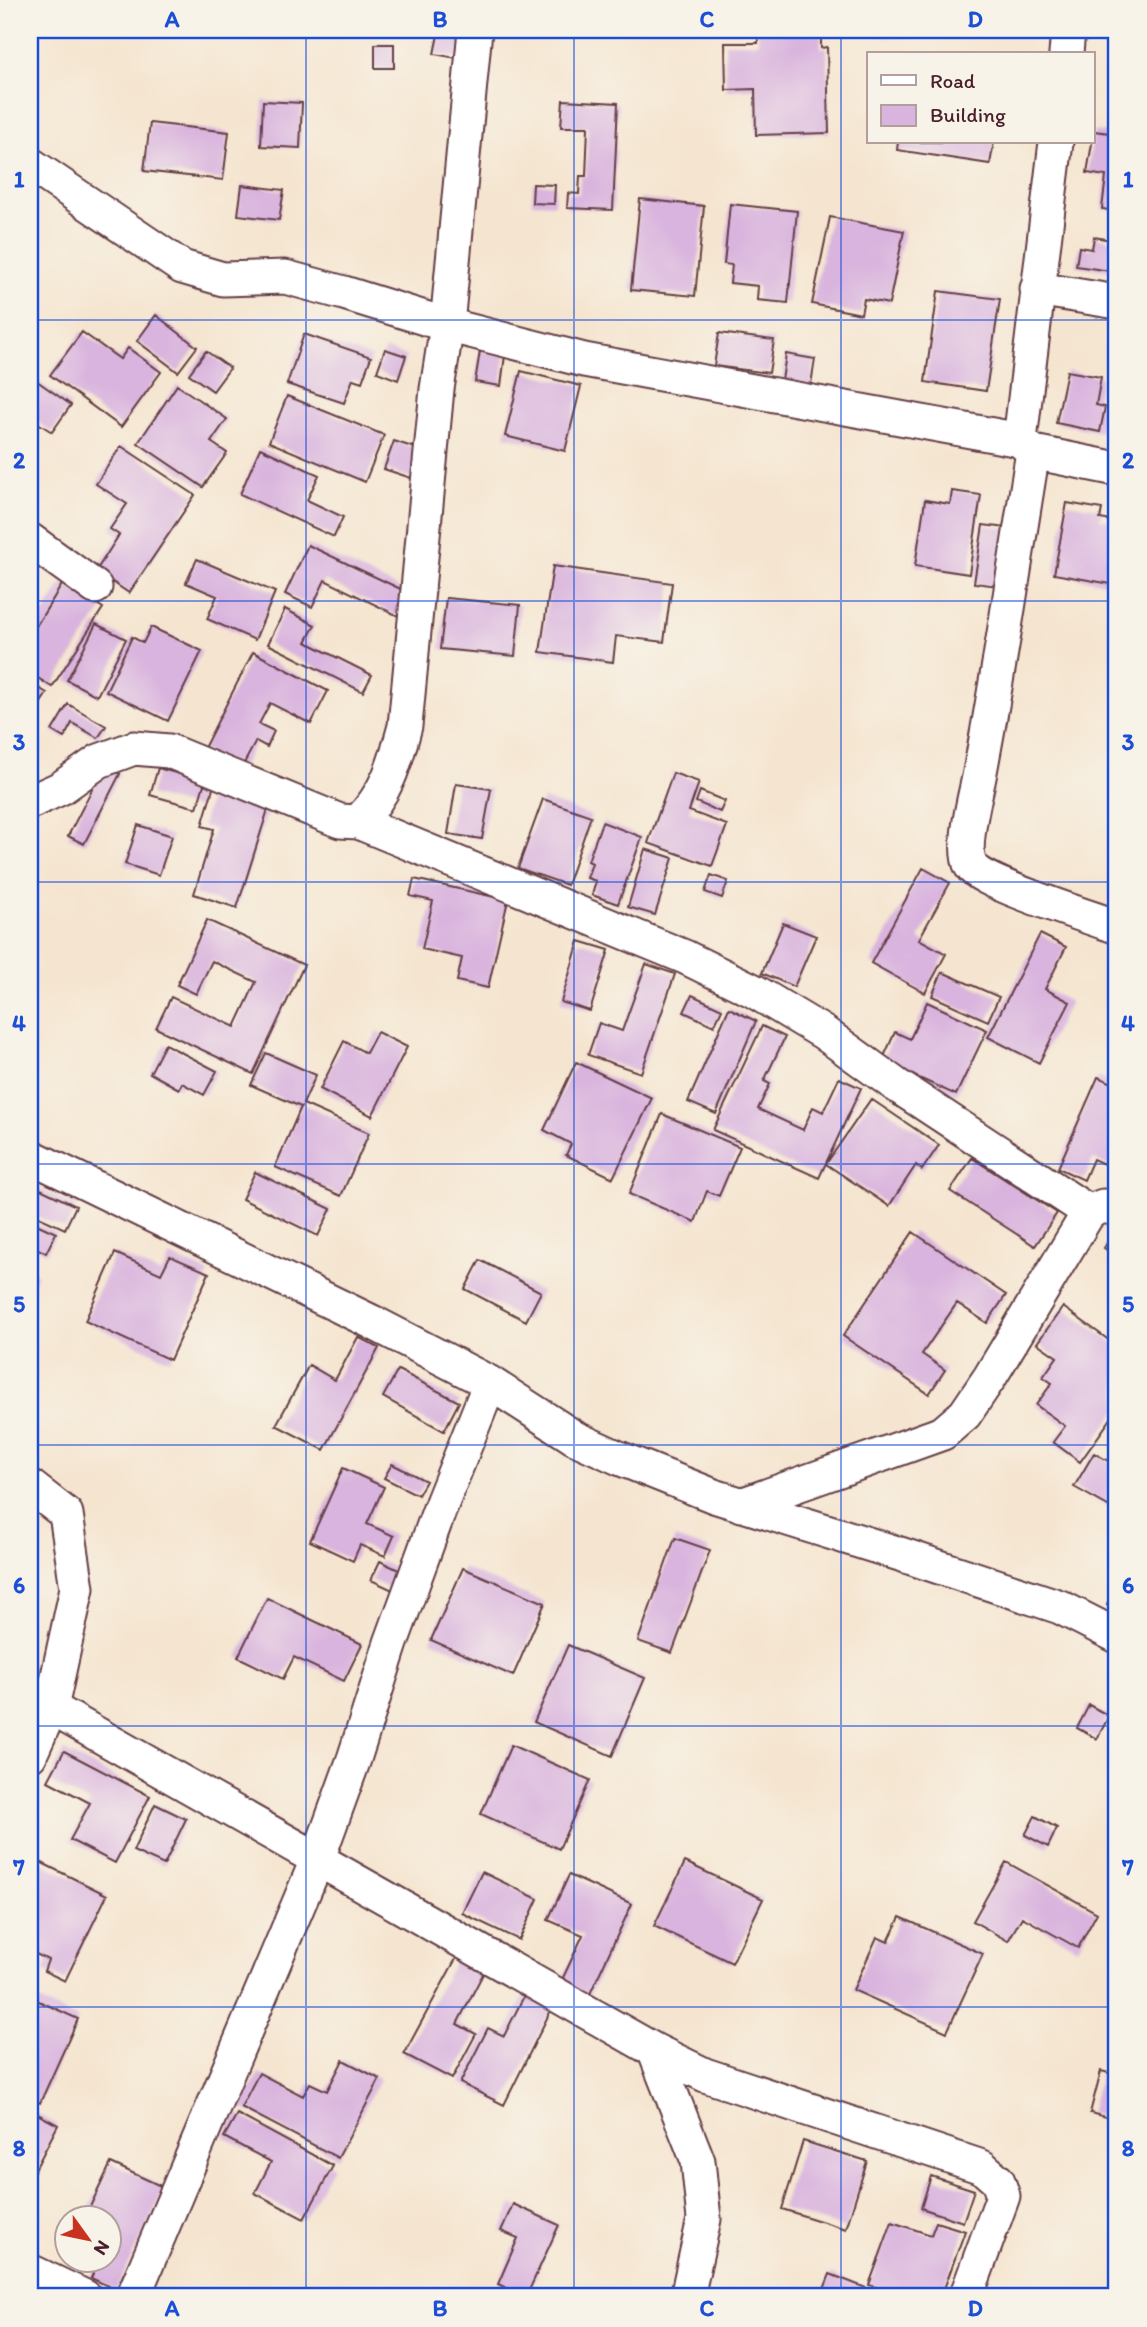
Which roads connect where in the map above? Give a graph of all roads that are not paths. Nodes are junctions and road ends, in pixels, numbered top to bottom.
1 (475, 30) edge
2 (1068, 30) edge
3 (1066, 52) edge
4 (1056, 144) edge
5 (30, 164) edge
6 (1037, 289) junction
7 (1117, 302) edge
8 (447, 325) junction
9 (1026, 446) junction
10 (1117, 469) edge
11 (30, 540) edge
12 (96, 587) dead end
13 (30, 802) edge
14 (358, 822) junction
15 (1117, 927) edge
16 (30, 1156) edge
17 (1103, 1210) edge
18 (490, 1383) junction
19 (30, 1486) edge
20 (741, 1505) junction
21 (1117, 1636) edge
22 (51, 1708) junction
23 (30, 1755) edge
24 (318, 1858) junction
25 (654, 2050) junction
26 (30, 2271) edge
27 (85, 2297) edge
28 (133, 2297) edge
29 (687, 2297) edge
30 (966, 2297) edge

1 - 8 street
2 - 3 street
4 - 6 street
5 - 8 street
6 - 7 street
6 - 9 street
8 - 9 street
8 - 14 street
9 - 10 street
9 - 15 street
11 - 12 street
13 - 14 street
14 - 17 street
16 - 18 street
17 - 20 street
18 - 20 street
18 - 24 street
19 - 22 street
20 - 21 street
22 - 23 street
22 - 24 street
24 - 25 street
24 - 28 street
25 - 29 street
25 - 30 street
26 - 27 street

